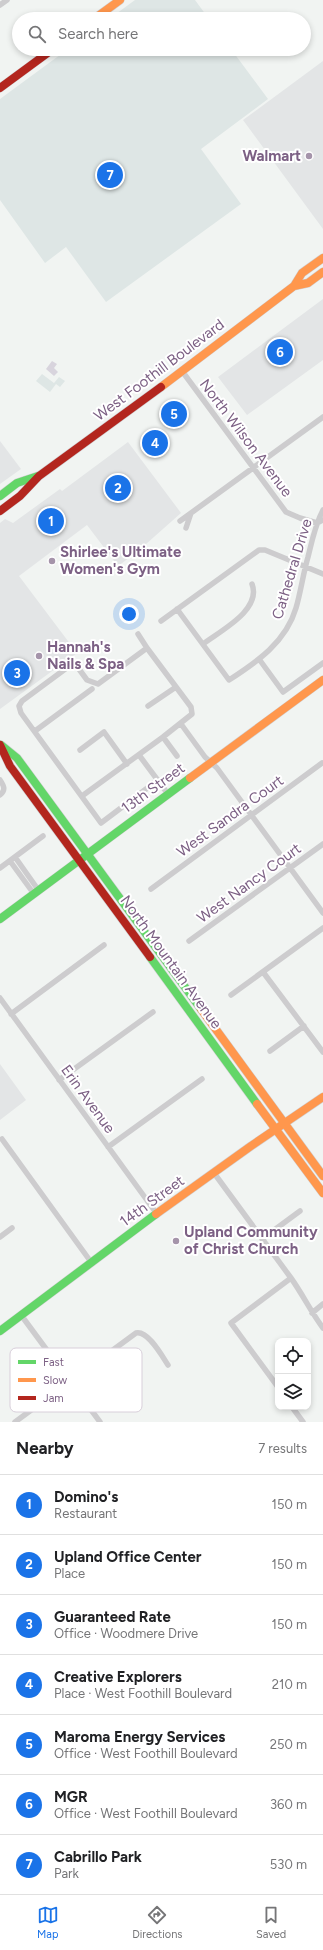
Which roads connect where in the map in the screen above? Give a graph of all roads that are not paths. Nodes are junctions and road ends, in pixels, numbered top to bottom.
1 (7, 0) edge
2 (120, 0) edge
3 (0, 5) edge
4 (104, 12) edge
5 (43, 56) edge
6 (0, 88) edge
7 (323, 258) edge
8 (323, 267) edge
9 (323, 272) edge
10 (312, 280) junction
11 (294, 286) junction
12 (182, 372) junction
13 (323, 417) edge
14 (253, 467) junction
15 (39, 476) junction
16 (0, 496) edge
17 (323, 510) edge
18 (0, 511) edge
19 (191, 512) junction
20 (323, 520) edge
21 (180, 521) dead end
22 (317, 523) junction
23 (186, 528) dead end
24 (305, 566) junction
25 (323, 574) edge
26 (252, 584) dead end
27 (177, 609) junction
28 (161, 621) dead end
29 (138, 634) dead end
30 (202, 644) junction
31 (147, 648) junction
32 (259, 659) junction
33 (323, 663) edge
34 (323, 680) edge
35 (176, 687) junction
36 (92, 689) dead end
37 (148, 706) dead end
38 (181, 724) junction
39 (35, 731) junction
40 (163, 737) junction
41 (0, 744) edge
42 (80, 750) dead end
43 (139, 755) junction
44 (177, 756) dead end
45 (211, 762) junction
46 (322, 763) edge
47 (127, 764) junction
48 (0, 780) edge
49 (158, 780) junction
50 (168, 794) junction
51 (0, 795) edge
52 (82, 796) junction
53 (252, 815) junction
54 (43, 836) dead end
55 (323, 844) edge
56 (87, 854) junction
57 (12, 859) junction
58 (79, 860) junction
59 (0, 868) edge
60 (291, 868) junction
61 (151, 889) dead end
62 (36, 892) junction
63 (323, 912) edge
64 (0, 919) edge
65 (323, 928) edge
66 (189, 941) dead end
67 (104, 945) dead end
68 (263, 972) junction
69 (231, 996) dead end
70 (0, 998) edge
71 (153, 1012) dead end
72 (11, 1014) junction
73 (304, 1026) junction
74 (270, 1052) dead end
75 (323, 1052) edge
76 (202, 1079) dead end
77 (60, 1080) junction
78 (323, 1097) edge
79 (285, 1124) junction
80 (276, 1129) junction
81 (2, 1139) dead end
82 (108, 1147) junction
83 (214, 1173) junction
84 (323, 1176) edge
85 (323, 1193) edge
86 (300, 1212) dead end
87 (157, 1214) junction
88 (12, 1228) dead end
89 (0, 1237) edge
90 (262, 1239) junction
91 (91, 1262) junction
92 (291, 1278) junction
93 (323, 1304) edge
94 (312, 1313) junction
95 (22, 1315) junction
96 (323, 1328) edge
97 (0, 1331) edge
98 (46, 1348) edge
99 (114, 1348) edge
100 (168, 1365) dead end
101 (275, 1383) edge
102 (294, 1410) edge
103 (28, 1412) edge
104 (93, 1412) edge
105 (15, 1422) edge
106 (100, 1422) edge
107 (303, 1422) edge

1 - 3 street
2 - 4 main road
5 - 6 main road
7 - 11 main road, West Foothill Boulevard
8 - 10 main road
9 - 10 main road, West Foothill Boulevard
10 - 11 main road, West Foothill Boulevard
11 - 12 main road, West Foothill Boulevard
12 - 14 street, North Wilson Avenue
12 - 15 main road, West Foothill Boulevard
13 - 14 street
14 - 19 street
14 - 22 street, North Wilson Avenue
15 - 16 main road, West Foothill Boulevard
15 - 18 main road, West Foothill Boulevard
17 - 22 street, Cathedral Drive
19 - 21 street
19 - 23 street
20 - 22 street
22 - 24 street, Cathedral Drive
24 - 25 street
24 - 27 street
24 - 32 street, Cathedral Drive
26 - 30 street
27 - 28 street
27 - 30 street
29 - 31 street
30 - 32 street, Cathedral Drive
31 - 35 street
31 - 39 street
32 - 33 street
34 - 45 main road, 13th Street
35 - 37 street
35 - 38 street
36 - 39 street
38 - 40 street
38 - 45 street
39 - 52 street
40 - 43 street
40 - 44 street
41 - 56 main road, North Mountain Avenue
41 - 58 main road, North Mountain Avenue
42 - 47 street
43 - 47 street
43 - 49 street
45 - 50 main road, 13th Street
45 - 53 street
46 - 53 street, West Sandra Court
47 - 52 street
48 - 51 street
49 - 50 street
49 - 52 street
50 - 56 main road, 13th Street
53 - 60 street
53 - 61 street, West Sandra Court
54 - 57 street
55 - 60 street, West Nancy Court
56 - 58 main road, 13th Street
56 - 79 main road, North Mountain Avenue
57 - 59 street
57 - 62 street
58 - 62 main road, 13th Street
58 - 80 main road, North Mountain Avenue
60 - 63 street
60 - 66 street, West Nancy Court
62 - 64 main road, 13th Street
65 - 68 street
67 - 72 street
68 - 69 street
68 - 73 street
70 - 72 street, Erin Avenue
71 - 77 street
72 - 77 street, Erin Avenue
73 - 74 street
73 - 75 street
76 - 82 street
77 - 82 street, Erin Avenue
78 - 79 main road, 14th Street
79 - 80 main road, 14th Street
79 - 84 main road, North Mountain Avenue
80 - 83 main road, 14th Street
80 - 85 main road, North Mountain Avenue
81 - 91 street
82 - 87 street, Erin Avenue
83 - 87 main road, 14th Street
83 - 90 street
86 - 90 street
87 - 91 main road, 14th Street
88 - 89 street
90 - 92 street
91 - 95 main road, 14th Street
92 - 94 street
92 - 101 street
93 - 94 street
94 - 96 street
95 - 97 main road, 14th Street
95 - 98 street
99 - 100 street
102 - 107 street
103 - 105 street
104 - 106 street

